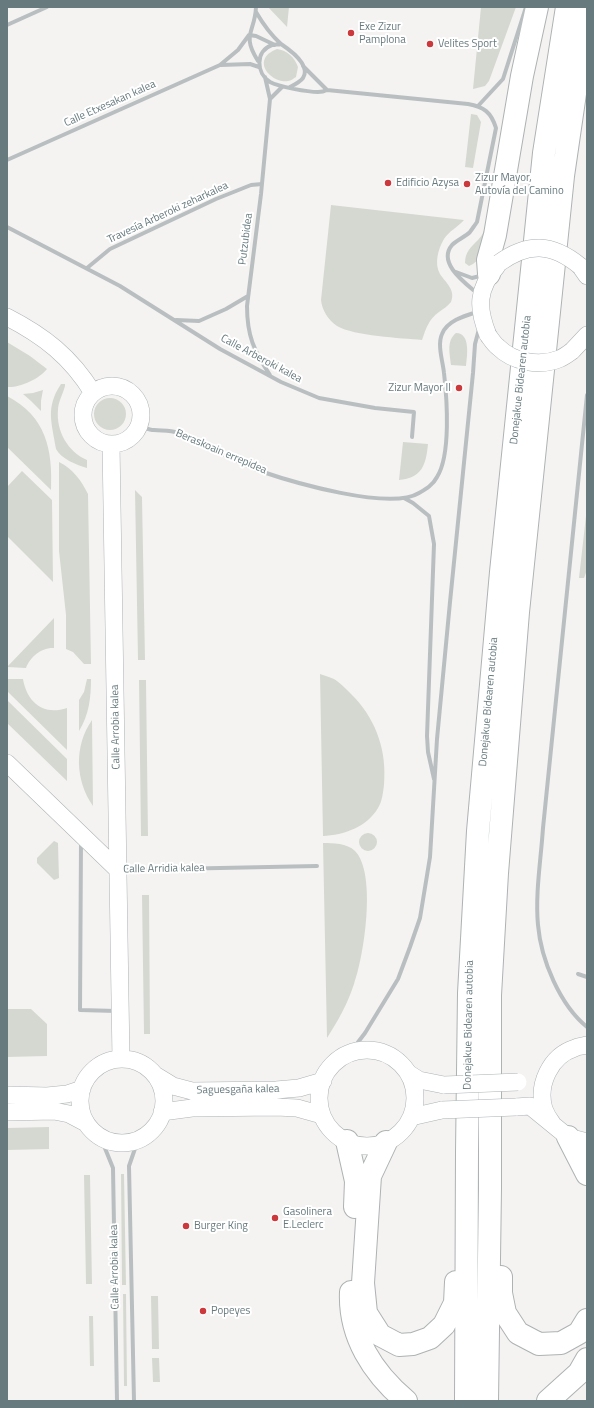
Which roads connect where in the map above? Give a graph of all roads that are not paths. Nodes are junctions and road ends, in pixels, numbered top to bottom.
1 (47, 7) edge
2 (526, 7) edge
3 (537, 7) edge
4 (567, 7) edge
5 (256, 9) edge
6 (587, 11) edge
7 (7, 25) edge
8 (249, 36) junction
9 (281, 44) junction
10 (275, 45) junction
11 (258, 61) junction
12 (220, 65) junction
13 (303, 66) junction
14 (260, 67) junction
15 (265, 76) junction
16 (282, 87) junction
17 (290, 87) junction
18 (327, 90) junction
19 (270, 99) junction
20 (478, 106) junction
21 (7, 160) edge
22 (262, 184) junction
23 (7, 227) edge
24 (87, 268) junction
25 (494, 269) junction
26 (583, 271) edge
27 (455, 272) junction
28 (248, 296) junction
29 (483, 316) junction
30 (7, 317) edge
31 (175, 320) junction
32 (584, 341) edge
33 (271, 376) junction
34 (93, 393) junction
35 (587, 395) edge
36 (140, 426) junction
37 (412, 437) dead end
38 (111, 444) junction
39 (403, 498) junction
40 (7, 763) edge
41 (436, 783) junction
42 (81, 834) junction
43 (317, 866) dead end
44 (118, 870) junction
45 (578, 974) dead end
46 (587, 977) edge
47 (120, 1011) junction
48 (587, 1027) edge
49 (587, 1045) edge
50 (349, 1054) junction
51 (121, 1059) junction
52 (408, 1073) junction
53 (155, 1075) junction
54 (323, 1081) junction
55 (544, 1081) junction
56 (82, 1089) junction
57 (7, 1095) edge
58 (7, 1112) edge
59 (162, 1112) junction
60 (322, 1115) junction
61 (411, 1117) junction
62 (86, 1123) junction
63 (569, 1134) edge
64 (100, 1136) junction
65 (138, 1140) junction
66 (347, 1141) junction
67 (386, 1142) junction
68 (467, 1152) junction
69 (587, 1174) edge
70 (490, 1188) junction
71 (587, 1320) edge
72 (587, 1359) edge
73 (117, 1401) edge
74 (134, 1401) edge
75 (406, 1401) edge
76 (466, 1401) edge
77 (487, 1401) edge
78 (548, 1401) edge

1 - 7 street
2 - 20 street
3 - 25 highway
4 - 68 highway, Donejakue Bidearen autobia
5 - 8 street
5 - 9 street
6 - 70 highway, Donejakue Bidearen autobia
8 - 10 street
8 - 11 street
8 - 12 street, Calle Etxesakan kalea
9 - 10 street
9 - 13 street
10 - 11 street
11 - 14 street
12 - 14 street, Calle Etxesakan kalea
12 - 21 street, Calle Etxesakan kalea
13 - 17 street
13 - 18 street
14 - 15 street
15 - 16 street
15 - 19 street, Putzubidea
16 - 17 street
16 - 19 street
17 - 18 street
18 - 20 street
19 - 22 street, Putzubidea
20 - 27 street
22 - 24 street, Travesía Arberoki zeharkalea
22 - 28 street, Putzubidea
23 - 24 street, Calle Arberoki kalea
24 - 31 street, Calle Arberoki kalea
25 - 26 street, bridge
25 - 27 street
25 - 29 street
27 - 29 street
28 - 31 street, Calle Arberoki kalea
28 - 33 street, Putzubidea
29 - 32 street, bridge
29 - 39 street, Beraskoain errepidea
29 - 41 street
30 - 34 street
31 - 33 street, Calle Arberoki kalea
33 - 37 street, Calle Arberoki kalea
34 - 36 street
34 - 38 street
35 - 48 street
36 - 38 street
36 - 39 street, Beraskoain errepidea
38 - 44 street, Calle Arrobia kalea
39 - 41 street
40 - 42 street, Calle Arridia kalea
41 - 50 street
42 - 44 street, Calle Arridia kalea
42 - 47 street
43 - 44 street, Calle Arridia kalea
44 - 47 street, Calle Arrobia kalea
45 - 46 street
47 - 51 street, Calle Arrobia kalea
49 - 55 street
50 - 52 street
50 - 54 street
51 - 53 street
51 - 56 street
52 - 55 street, bridge
52 - 61 street
53 - 54 street, Saguesgaña kalea
53 - 59 street
54 - 60 street
55 - 63 street
56 - 57 street
56 - 62 street
58 - 62 street
59 - 60 street, Saguesgaña kalea
59 - 65 street
60 - 66 street
61 - 63 street, bridge
61 - 67 street
62 - 64 street
63 - 69 highway
64 - 65 street
64 - 73 street, Calle Arrobia kalea
65 - 74 street, Calle Arrobia kalea
66 - 67 street
66 - 75 highway
67 - 68 highway
68 - 76 highway, Donejakue Bidearen autobia
70 - 71 highway
70 - 77 highway, Donejakue Bidearen autobia
72 - 78 highway

